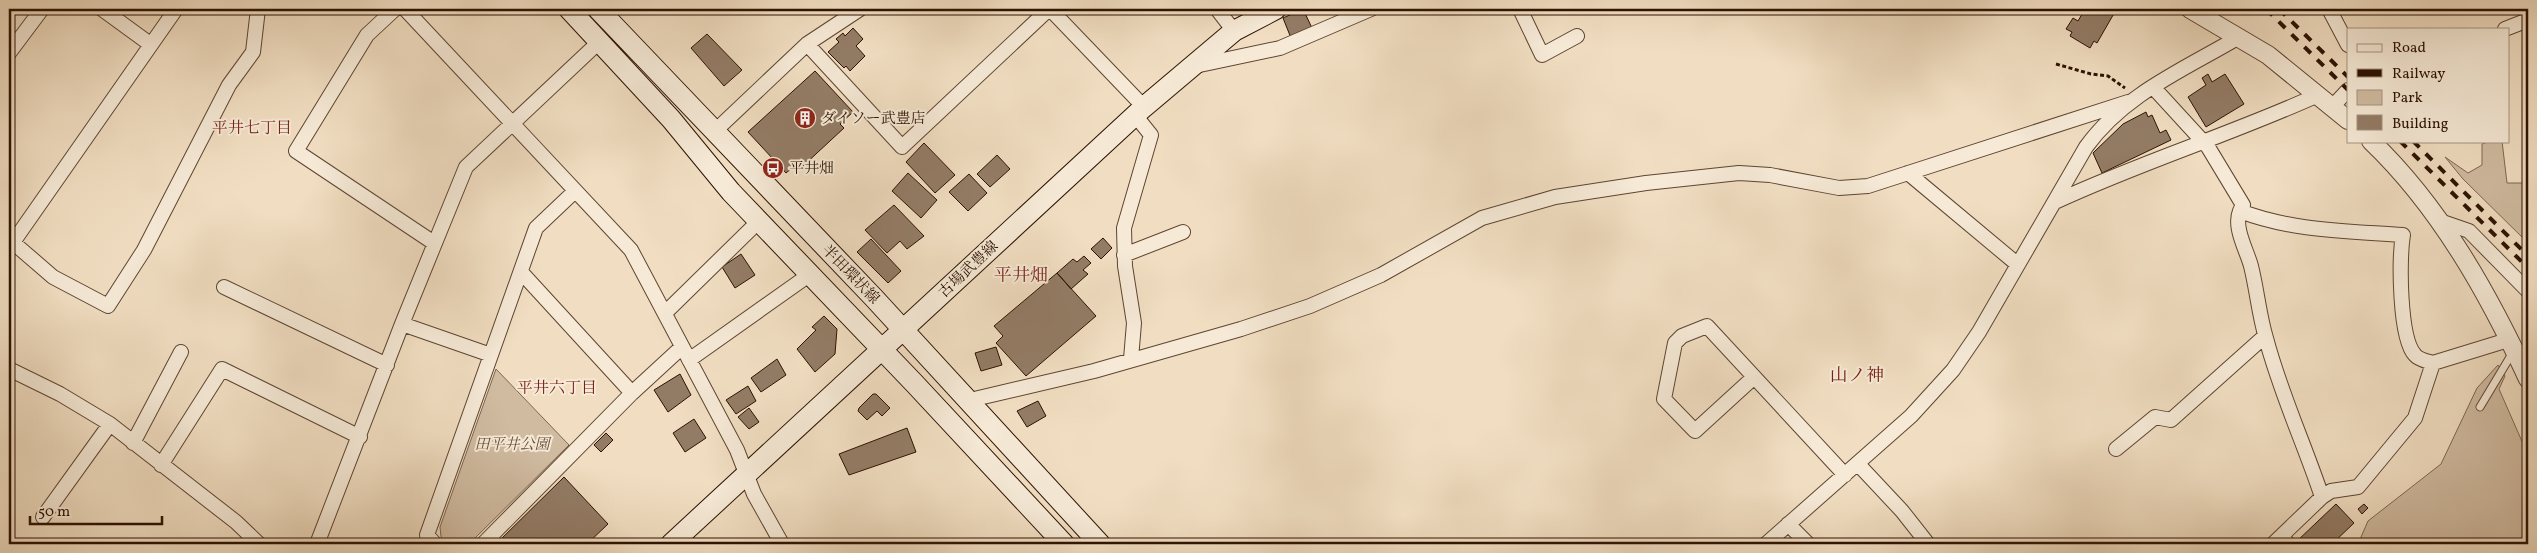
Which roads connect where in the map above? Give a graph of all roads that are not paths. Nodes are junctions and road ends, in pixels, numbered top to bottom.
1 (42, 9) edge
2 (102, 9) edge
3 (176, 9) edge
4 (258, 9) edge
5 (395, 9) edge
6 (405, 9) edge
7 (569, 9) edge
8 (598, 9) edge
9 (860, 9) edge
10 (1050, 9) edge
11 (1217, 9) edge
12 (1276, 9) edge
13 (1371, 9) edge
14 (1520, 9) edge
15 (2190, 9) edge
16 (2329, 9) edge
17 (2528, 20) edge
18 (2508, 28) edge
19 (1234, 31) junction
20 (1577, 36) dead end
21 (2239, 37) junction
22 (599, 42) junction
23 (2347, 43) edge
24 (150, 44) junction
25 (808, 44) junction
26 (9, 53) edge
27 (1189, 67) junction
28 (2153, 86) junction
29 (2347, 91) edge
30 (2318, 95) junction
31 (2128, 102) junction
32 (2333, 106) junction
33 (1139, 111) junction
34 (2347, 119) edge
35 (512, 122) junction
36 (715, 131) junction
37 (2203, 142) junction
38 (2372, 142) edge
39 (1908, 173) junction
40 (575, 191) junction
41 (2055, 202) junction
42 (2240, 211) junction
43 (2440, 221) junction
44 (759, 222) junction
45 (1182, 232) dead end
46 (10, 243) edge
47 (434, 243) junction
48 (1124, 255) junction
49 (2017, 264) junction
50 (521, 272) junction
51 (810, 275) junction
52 (224, 287) dead end
53 (2528, 291) edge
54 (664, 313) junction
55 (402, 324) junction
56 (903, 329) junction
57 (2265, 336) junction
58 (2511, 345) junction
59 (682, 347) junction
60 (882, 349) junction
61 (181, 352) dead end
62 (491, 356) junction
63 (1131, 359) junction
64 (689, 360) junction
65 (2433, 363) junction
66 (386, 365) junction
67 (9, 369) edge
68 (1753, 378) junction
69 (2528, 379) edge
70 (632, 393) junction
71 (970, 400) junction
72 (2480, 407) dead end
73 (110, 424) junction
74 (360, 436) junction
75 (133, 443) junction
76 (2116, 449) dead end
77 (1858, 464) junction
78 (162, 465) junction
79 (746, 474) junction
80 (1845, 475) junction
81 (2322, 497) junction
82 (43, 517) dead end
83 (1788, 524) junction
84 (2289, 539) edge
85 (259, 544) edge
86 (317, 544) edge
87 (436, 544) edge
88 (483, 544) edge
89 (671, 544) edge
90 (782, 544) edge
91 (1064, 544) edge
92 (1100, 544) edge
93 (1766, 544) edge
94 (1808, 544) edge
95 (1928, 544) edge
96 (2274, 544) edge

1 - 26 street
2 - 24 street
3 - 24 street
4 - 46 street
5 - 47 street
6 - 35 street
7 - 22 main road, 半田環状線
8 - 36 main road, 半田環状線
9 - 25 street
10 - 25 street
10 - 33 street
11 - 19 street
12 - 19 main road, 古場武豊線
13 - 27 street
14 - 20 street
15 - 21 street
16 - 23 street
17 - 18 street
19 - 27 main road, 古場武豊線
21 - 28 street
21 - 30 street
22 - 35 street
22 - 44 main road, 半田環状線
24 - 46 street
25 - 36 street
27 - 33 main road, 古場武豊線
28 - 31 street
28 - 37 street
29 - 32 street
30 - 32 street
30 - 37 street
31 - 39 street
31 - 41 street
32 - 34 street
33 - 48 street
33 - 56 main road, 古場武豊線
35 - 40 street
35 - 47 street
36 - 56 main road, 半田環状線
37 - 41 street
37 - 42 street
38 - 43 street
39 - 49 street
39 - 63 street
40 - 50 street
40 - 54 street
41 - 49 street
42 - 57 street
42 - 65 street
43 - 53 street
43 - 58 street
44 - 51 main road, 半田環状線
44 - 54 street
45 - 48 street
47 - 55 street
48 - 63 street
49 - 77 street
50 - 62 street
50 - 70 street
51 - 60 main road, 半田環状線
51 - 64 street
52 - 66 street
54 - 59 street
55 - 62 street
55 - 66 street
56 - 60 main road, 古場武豊線
56 - 71 main road, 半田環状線
57 - 76 street
57 - 81 street
58 - 65 street
58 - 69 street
58 - 72 lane
59 - 64 street
59 - 70 street
60 - 79 main road, 古場武豊線
60 - 91 main road, 半田環状線
61 - 75 street
62 - 87 street
63 - 71 street
64 - 79 street
65 - 81 street
66 - 74 street
67 - 73 street
68 - 68 street
68 - 80 street
70 - 88 street
71 - 92 main road, 半田環状線
73 - 75 street
73 - 82 street
74 - 78 street
74 - 86 street
75 - 78 street
77 - 80 street
77 - 95 street
78 - 85 street
79 - 89 main road, 古場武豊線
79 - 90 street
80 - 83 street
81 - 84 street
83 - 93 street
83 - 94 street
84 - 96 street

